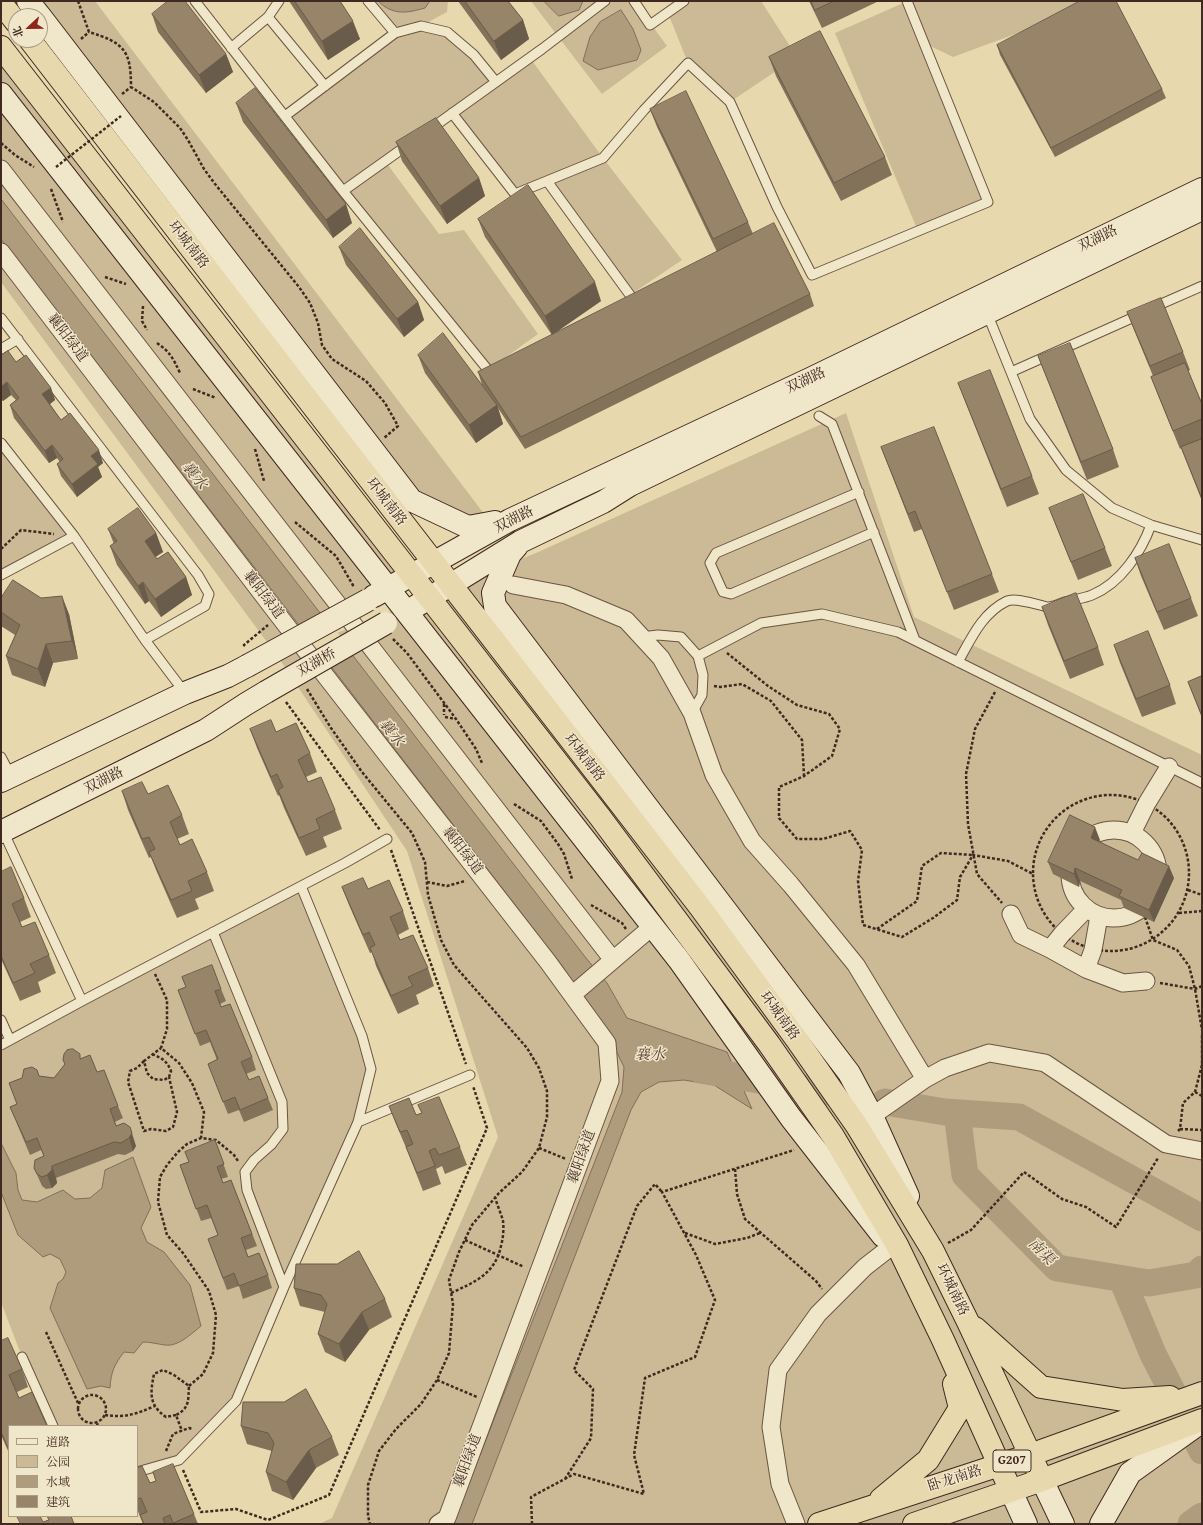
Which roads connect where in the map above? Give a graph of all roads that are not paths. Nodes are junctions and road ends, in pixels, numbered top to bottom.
1 (195, 1) edge
2 (279, 1) edge
3 (368, 1) edge
4 (605, 1) edge
5 (634, 1) edge
6 (684, 1) edge
7 (907, 1) edge
8 (1, 3) edge
9 (8, 12) edge
10 (268, 16) junction
11 (48, 26) edge
12 (395, 33) junction
13 (1, 47) edge
14 (36, 48) edge
15 (231, 48) junction
16 (496, 82) junction
17 (325, 86) junction
18 (1, 94) edge
19 (452, 113) junction
20 (285, 116) junction
21 (1, 169) edge
22 (547, 181) junction
23 (1202, 189) edge
24 (343, 191) junction
25 (1202, 209) edge
26 (1, 252) edge
27 (1202, 286) edge
28 (630, 295) edge
29 (987, 313) junction
30 (1, 318) edge
31 (18, 339) junction
32 (1, 349) edge
33 (488, 370) edge
34 (1011, 372) junction
35 (819, 416) dead end
36 (1, 443) edge
37 (369, 480) junction
38 (859, 492) junction
39 (412, 501) junction
40 (510, 520) junction
41 (1151, 524) junction
42 (874, 532) junction
43 (74, 536) junction
44 (1202, 540) edge
45 (520, 542) junction
46 (434, 563) junction
47 (1, 575) edge
48 (412, 575) junction
49 (451, 585) junction
50 (513, 585) dead end
51 (388, 589) junction
52 (429, 598) junction
53 (495, 606) junction
54 (406, 612) junction
55 (641, 637) junction
56 (145, 640) junction
57 (915, 640) junction
58 (502, 652) junction
59 (698, 656) junction
60 (958, 662) junction
61 (184, 693) junction
62 (692, 713) junction
63 (206, 730) joint
64 (1169, 767) junction
65 (4, 771) edge
66 (1202, 783) edge
67 (2, 831) edge
68 (1132, 834) junction
69 (386, 839) road end
70 (301, 886) junction
71 (1093, 912) junction
72 (1011, 914) road end
73 (653, 926) junction
74 (213, 932) junction
75 (1050, 950) junction
76 (610, 962) junction
77 (1086, 969) junction
78 (1146, 981) road end
79 (572, 994) junction
80 (82, 1001) junction
81 (1, 1020) edge
82 (10, 1040) junction
83 (1, 1045) edge
84 (470, 1075) road end
85 (925, 1079) junction
86 (864, 1121) junction
87 (358, 1122) junction
88 (1202, 1151) edge
89 (892, 1246) junction
90 (906, 1265) junction
91 (284, 1287) junction
92 (968, 1322) junction
93 (943, 1340) junction
94 (22, 1357) dead end
95 (1200, 1392) edge
96 (1202, 1421) edge
97 (53, 1425) edge
98 (1030, 1455) junction
99 (999, 1465) junction
100 (138, 1472) edge
101 (1042, 1480) junction
102 (1011, 1491) junction
103 (872, 1507) junction
104 (438, 1524) edge
105 (796, 1524) edge
106 (819, 1524) edge
107 (914, 1524) edge
108 (1026, 1524) edge
109 (1063, 1524) edge
110 (1101, 1524) edge

1 - 15 lane
2 - 10 lane
3 - 12 lane
4 - 16 lane
5 - 6 lane
7 - 22 lane
8 - 9 highway
10 - 15 lane
10 - 17 lane
11 - 39 street
12 - 16 lane
12 - 17 lane
13 - 48 highway, 环城南路
14 - 37 highway, 环城南路
15 - 20 lane
16 - 19 lane
17 - 20 lane
18 - 51 street
19 - 22 lane
19 - 24 lane
20 - 24 lane
21 - 76 street
22 - 28 lane
23 - 40 street, 双湖路
24 - 33 lane
25 - 29 street, 双湖路
26 - 79 street, 襄阳绿道
27 - 34 lane
29 - 34 lane
29 - 45 street, 双湖路
30 - 31 lane
31 - 32 lane
31 - 56 lane
34 - 41 lane
35 - 38 lane
36 - 43 lane
37 - 39 street
37 - 46 highway, 环城南路
38 - 42 lane
38 - 42 lane
39 - 40 street
40 - 46 street, 双湖路
41 - 44 lane
41 - 60 lane
42 - 57 lane
43 - 47 lane
43 - 56 lane
45 - 49 street, 双湖路
45 - 53 street
46 - 48 street, 双湖路
46 - 49 highway, 环城南路
48 - 51 street
48 - 52 highway, 环城南路
49 - 52 street, 双湖路
49 - 58 highway, 环城南路
50 - 55 street
51 - 54 street
51 - 61 street, bridge
52 - 54 street, 双湖桥
52 - 90 highway, 环城南路
53 - 58 street
53 - 86 street
54 - 63 street, 双湖桥, bridge
54 - 73 street
55 - 59 lane
55 - 62 street
56 - 61 lane
57 - 59 lane
57 - 60 lane
58 - 86 highway, 环城南路
59 - 62 lane
60 - 64 lane
61 - 65 street
62 - 85 street
63 - 67 street, 双湖路
64 - 66 lane
64 - 68 street
67 - 80 lane
68 - 71 street
68 - 71 street
69 - 70 lane
70 - 74 lane
70 - 87 lane
71 - 75 street
71 - 77 street
72 - 75 street
73 - 76 street
73 - 89 street
74 - 80 lane
74 - 91 lane
75 - 77 street
76 - 79 street
77 - 78 street
79 - 104 street, 襄阳绿道
80 - 82 lane
81 - 82 lane
82 - 83 lane
84 - 87 lane
85 - 86 street
85 - 88 street
86 - 92 highway, 环城南路
87 - 91 lane
89 - 90 street
89 - 105 street
90 - 93 highway, 环城南路
91 - 100 lane
92 - 95 highway
92 - 98 highway, 环城南路
93 - 99 highway, 环城南路
93 - 103 highway
94 - 97 lane
95 - 98 highway, 卧龙南路 / G207
96 - 101 highway, 卧龙南路 / G207
96 - 110 street
98 - 99 highway, 卧龙南路 / G207
98 - 101 highway, 环城南路
99 - 102 highway, 环城南路
99 - 103 highway, 卧龙南路 / G207
101 - 102 highway, 卧龙南路 / G207
101 - 109 street, 环城南路
102 - 107 highway, 卧龙南路 / G207
102 - 108 street, 环城南路
103 - 106 highway, 卧龙南路 / G207

